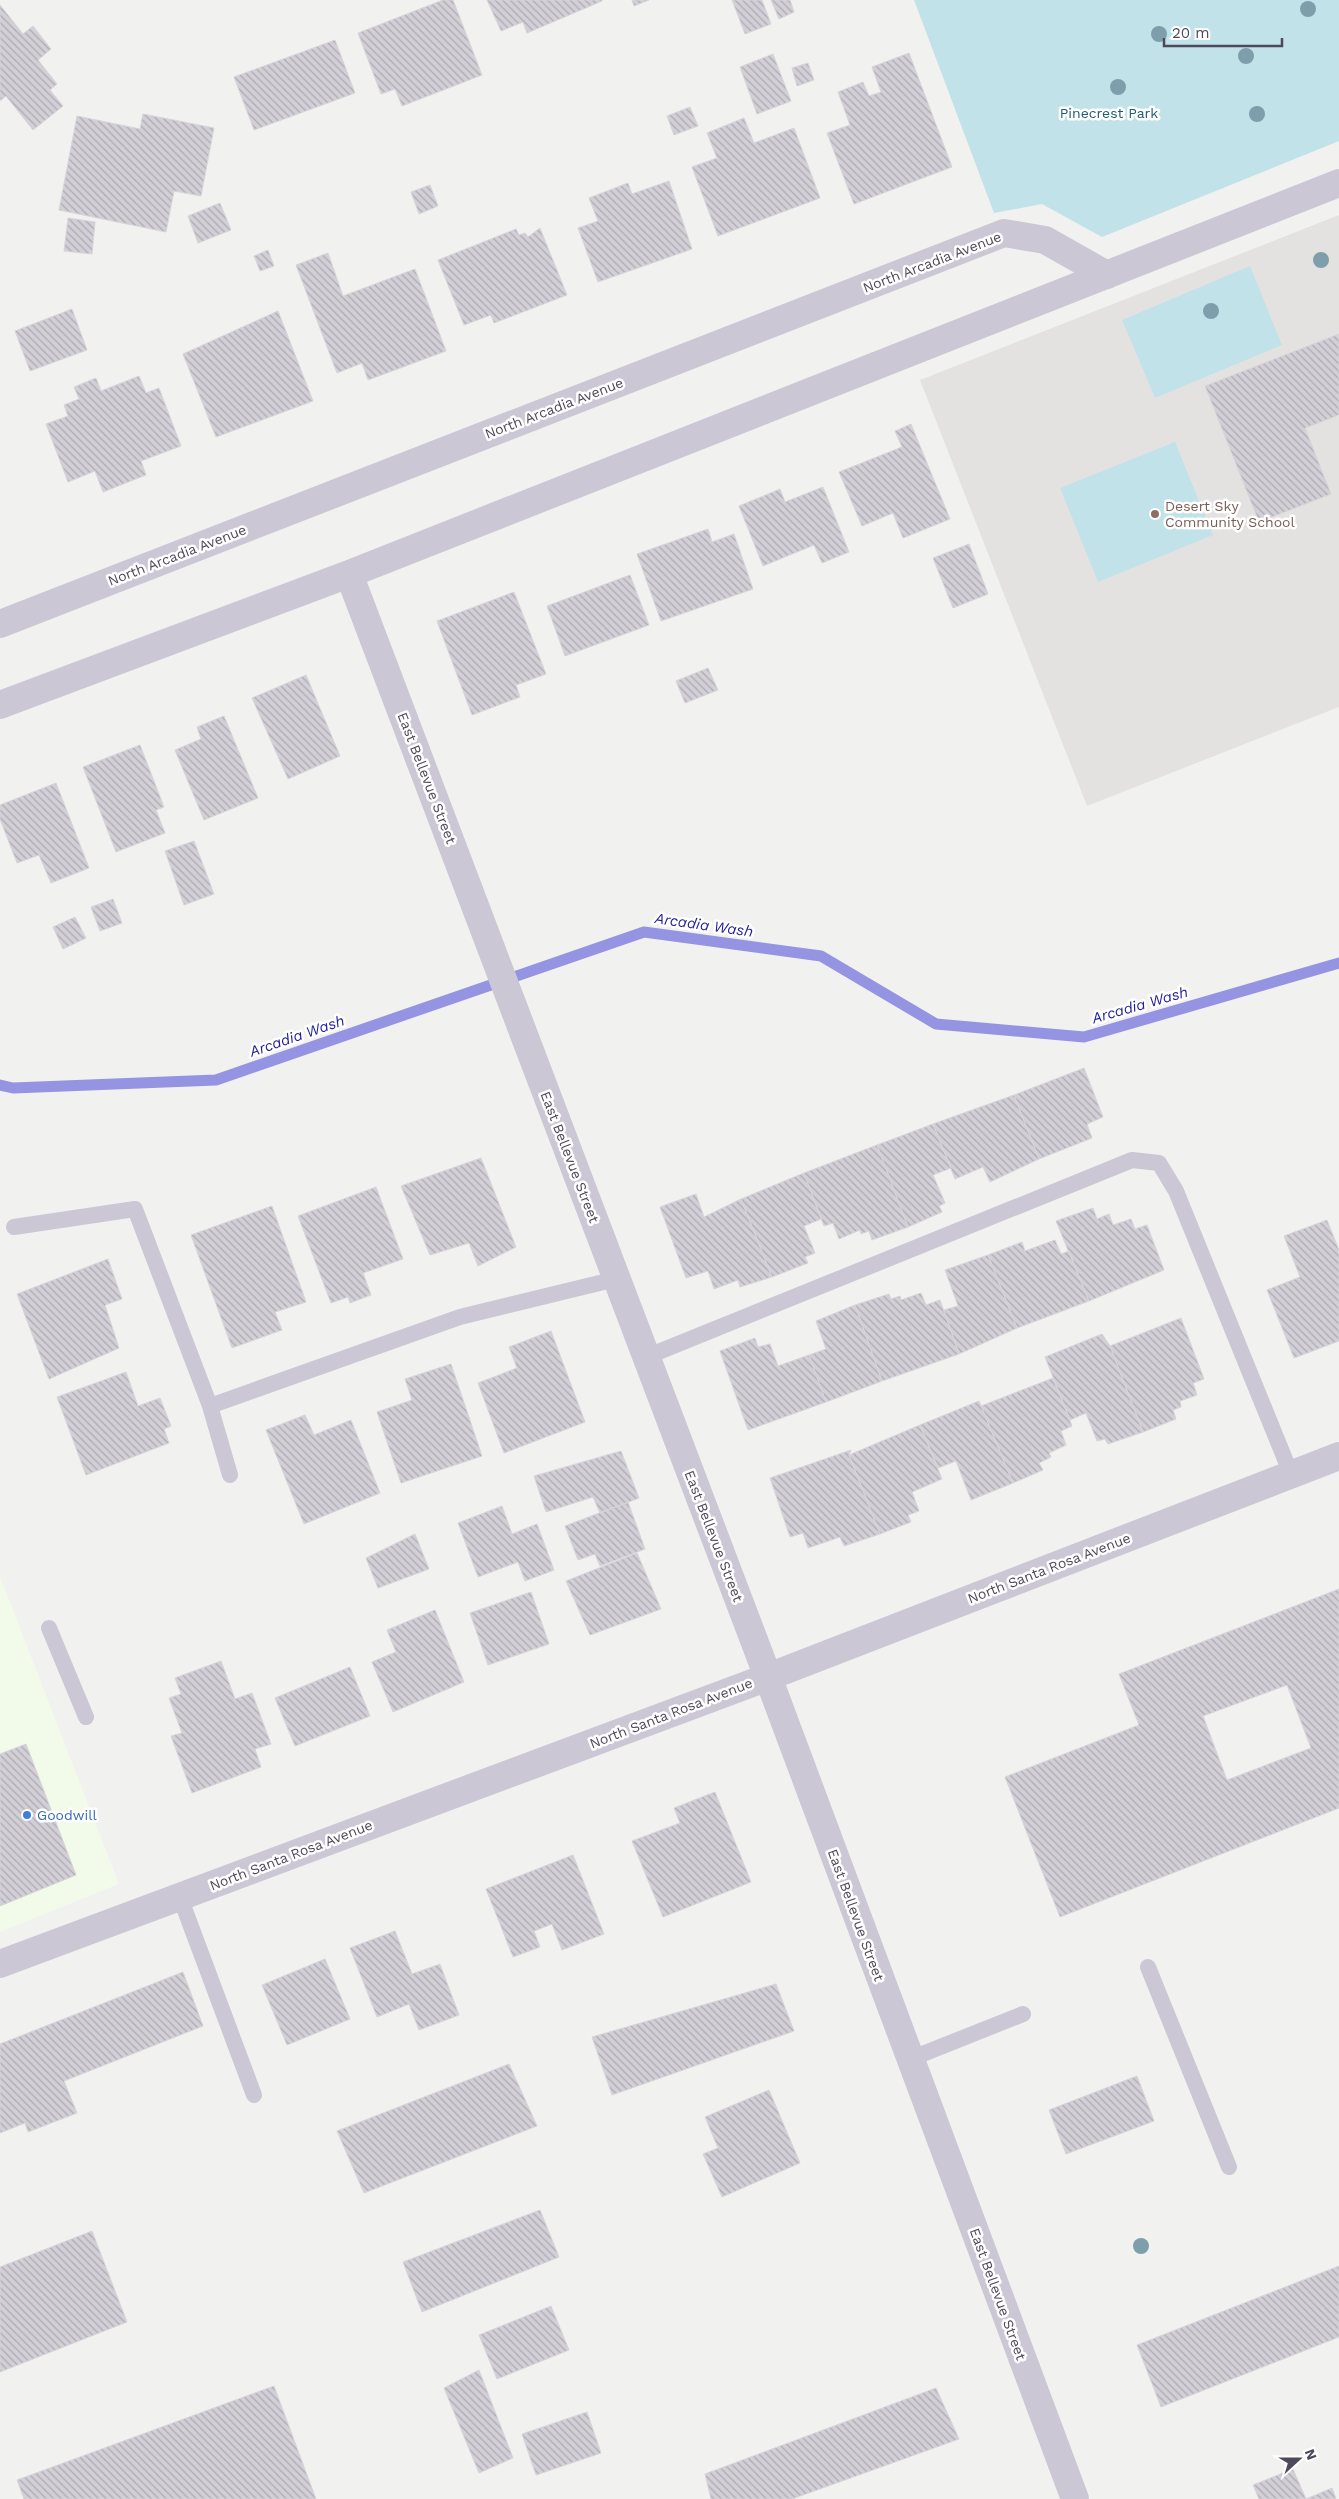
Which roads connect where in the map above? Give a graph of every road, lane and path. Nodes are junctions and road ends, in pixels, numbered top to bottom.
1 (1339, 183) edge
2 (1107, 275) junction
3 (349, 574) junction
4 (0, 624) edge
5 (0, 705) edge
6 (14, 1227) dead end
7 (616, 1279) junction
8 (646, 1356) junction
9 (210, 1406) junction
10 (1339, 1456) edge
11 (1291, 1474) junction
12 (230, 1475) dead end
13 (49, 1628) dead end
14 (768, 1676) junction
15 (86, 1717) dead end
16 (180, 1897) junction
17 (0, 1964) edge
18 (1148, 1967) dead end
19 (1022, 2014) dead end
20 (910, 2059) junction
21 (254, 2096) dead end
22 (1230, 2167) dead end
23 (1074, 2499) edge

1 - 2 street
2 - 3 street
2 - 4 street, North Arcadia Avenue
3 - 5 street
3 - 7 street, East Bellevue Street
6 - 9 lane
7 - 8 street, East Bellevue Street
7 - 9 lane
8 - 11 lane
8 - 14 street, East Bellevue Street
9 - 12 lane
10 - 11 street, North Santa Rosa Avenue
11 - 14 street, North Santa Rosa Avenue
13 - 15 lane
14 - 16 street, North Santa Rosa Avenue
14 - 20 street, East Bellevue Street
16 - 17 street, North Santa Rosa Avenue
16 - 21 lane
18 - 22 lane
19 - 20 lane
20 - 23 street, East Bellevue Street

